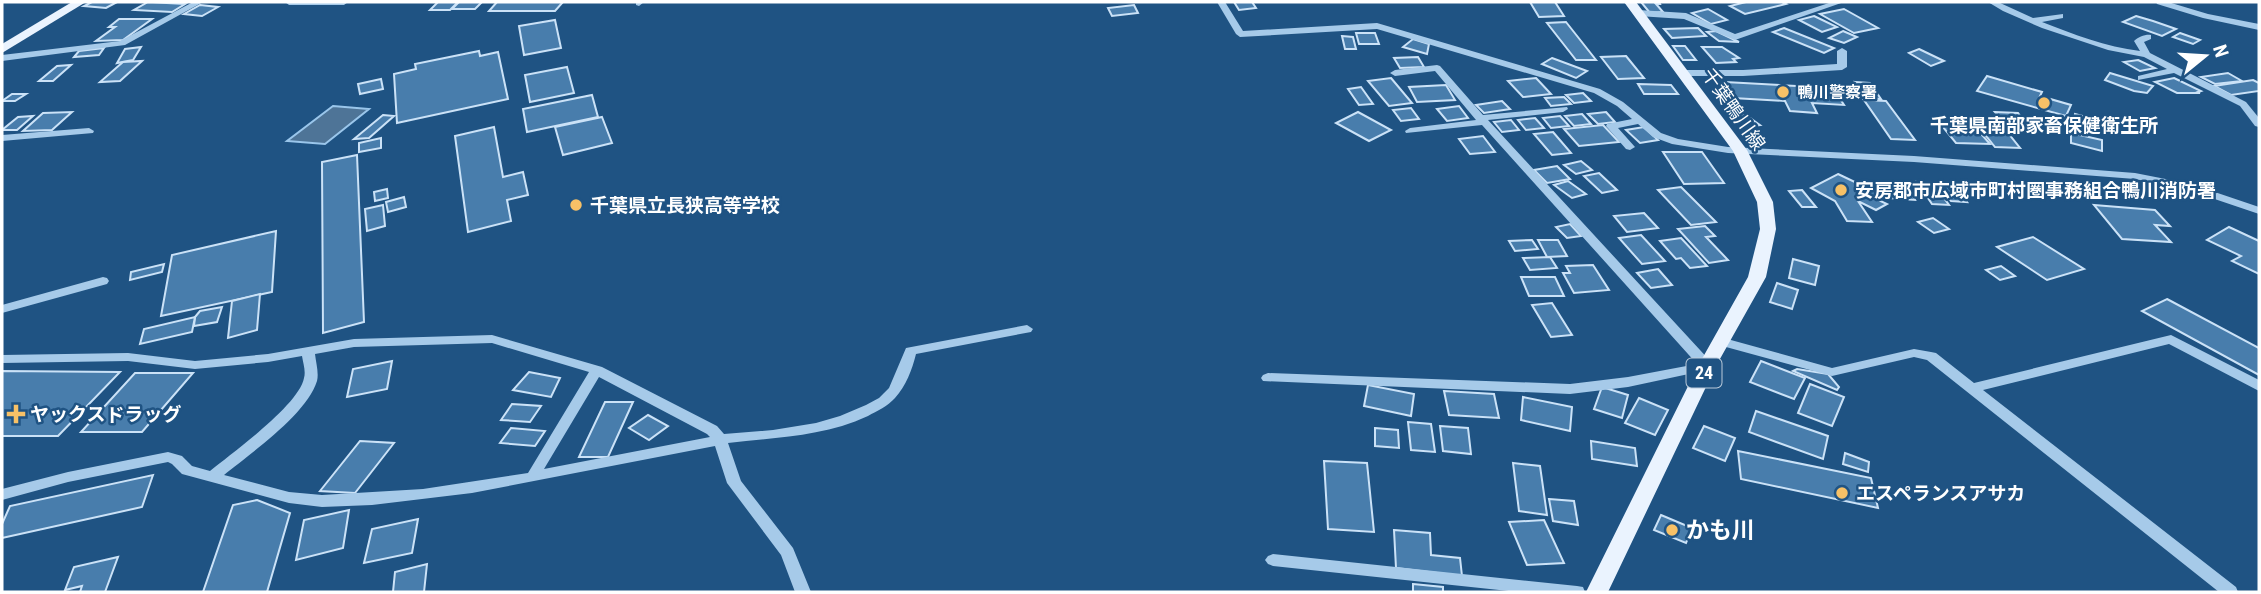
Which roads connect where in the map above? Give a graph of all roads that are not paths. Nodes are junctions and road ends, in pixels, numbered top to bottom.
1 (80, 2) edge
2 (199, 2) edge
3 (289, 2) edge
4 (344, 2) edge
5 (1221, 2) edge
6 (1839, 2) edge
7 (1992, 2) edge
8 (2160, 2) edge
9 (1634, 7) edge
10 (2060, 16) dead end
11 (2035, 21) junction
12 (2259, 27) edge
13 (2148, 37) dead end
14 (2, 49) edge
15 (1842, 51) dead end
16 (2146, 55) junction
17 (2, 58) edge
18 (2175, 70) junction
19 (1395, 73) dead end
20 (1683, 73) junction
21 (2141, 78) dead end
22 (2230, 98) joint
23 (1563, 109) dead end
24 (1482, 120) junction
25 (1639, 121) junction
26 (2259, 124) edge
27 (89, 131) dead end
28 (1410, 131) dead end
29 (2, 138) edge
30 (1630, 147) dead end
31 (1740, 150) junction
32 (2259, 211) edge
33 (103, 281) dead end
34 (2, 309) edge
35 (1027, 329) dead end
36 (1720, 341) junction
37 (308, 351) junction
38 (2, 359) edge
39 (1707, 366) junction
40 (597, 370) junction
41 (1268, 377) dead end
42 (2259, 386) edge
43 (1972, 388) junction
44 (720, 439) junction
45 (213, 476) junction
46 (533, 476) junction
47 (2, 495) edge
48 (1273, 560) dead end
49 (803, 592) edge
50 (1577, 592) edge
51 (1597, 592) edge
52 (2230, 592) edge

1 - 14 main road
2 - 17 street
3 - 4 street
5 - 25 street
6 - 9 street
7 - 11 street
8 - 12 street
9 - 20 main road, 千葉鴨川線 / 24
10 - 11 street
11 - 16 street
13 - 16 street
15 - 20 street
16 - 18 street
18 - 21 street
18 - 22 street
19 - 24 street
20 - 31 main road, 千葉鴨川線 / 24
22 - 26 street
23 - 24 street
24 - 28 street
24 - 39 street
25 - 30 street
25 - 31 street
27 - 29 street
31 - 32 street
31 - 36 main road, 千葉鴨川線 / 24
33 - 34 street
35 - 44 street
36 - 39 main road, 千葉鴨川線 / 24
36 - 43 street
37 - 38 street
37 - 40 street
37 - 45 street
39 - 41 street
39 - 51 main road, 千葉鴨川線 / 24
40 - 44 street
40 - 46 street
42 - 43 street
43 - 52 street
44 - 46 street
44 - 49 street
45 - 46 street
45 - 47 street
48 - 50 street

